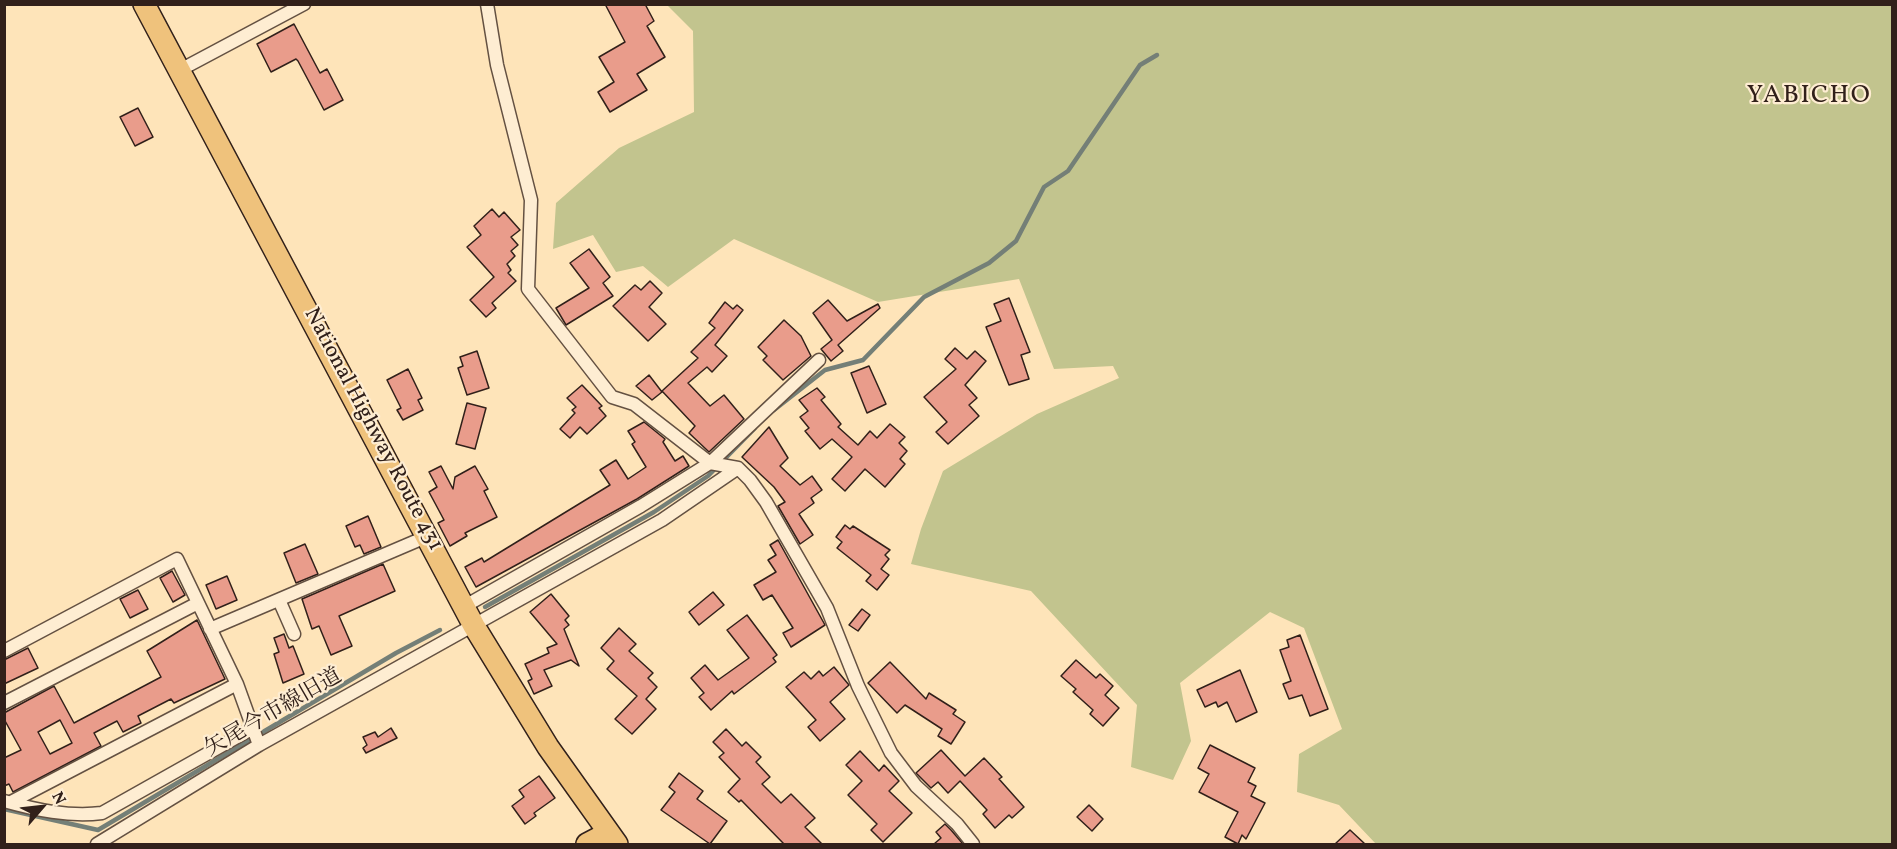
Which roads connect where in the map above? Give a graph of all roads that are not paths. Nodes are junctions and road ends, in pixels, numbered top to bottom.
1 (144, 4) edge
2 (304, 4) edge
3 (487, 4) edge
4 (180, 70) junction
5 (819, 360) dead end
6 (710, 463) junction
7 (738, 468) junction
8 (428, 536) junction
9 (279, 600) junction
10 (198, 603) junction
11 (465, 606) junction
12 (474, 626) junction
13 (210, 629) junction
14 (294, 634) dead end
15 (4, 651) edge
16 (237, 684) junction
17 (4, 703) edge
18 (253, 728) junction
19 (259, 745) junction
20 (8, 801) edge
21 (612, 839) edge
22 (97, 844) edge
23 (587, 844) edge
24 (973, 844) edge

1 - 4 highway, National Highway Route 431
2 - 4 street
3 - 6 street
4 - 8 highway, National Highway Route 431
5 - 6 street
6 - 7 street
6 - 11 street
7 - 12 street, 矢尾今市線旧道
7 - 24 street
8 - 9 street
8 - 11 highway, National Highway Route 431
9 - 13 street
9 - 14 street
10 - 13 street
10 - 15 street
10 - 17 street
11 - 12 highway, National Highway Route 431
12 - 19 street, 矢尾今市線旧道
12 - 21 highway, National Highway Route 431
13 - 16 street
16 - 18 street
16 - 20 street
18 - 19 street
18 - 20 street
19 - 22 street, 矢尾今市線旧道
21 - 23 highway

